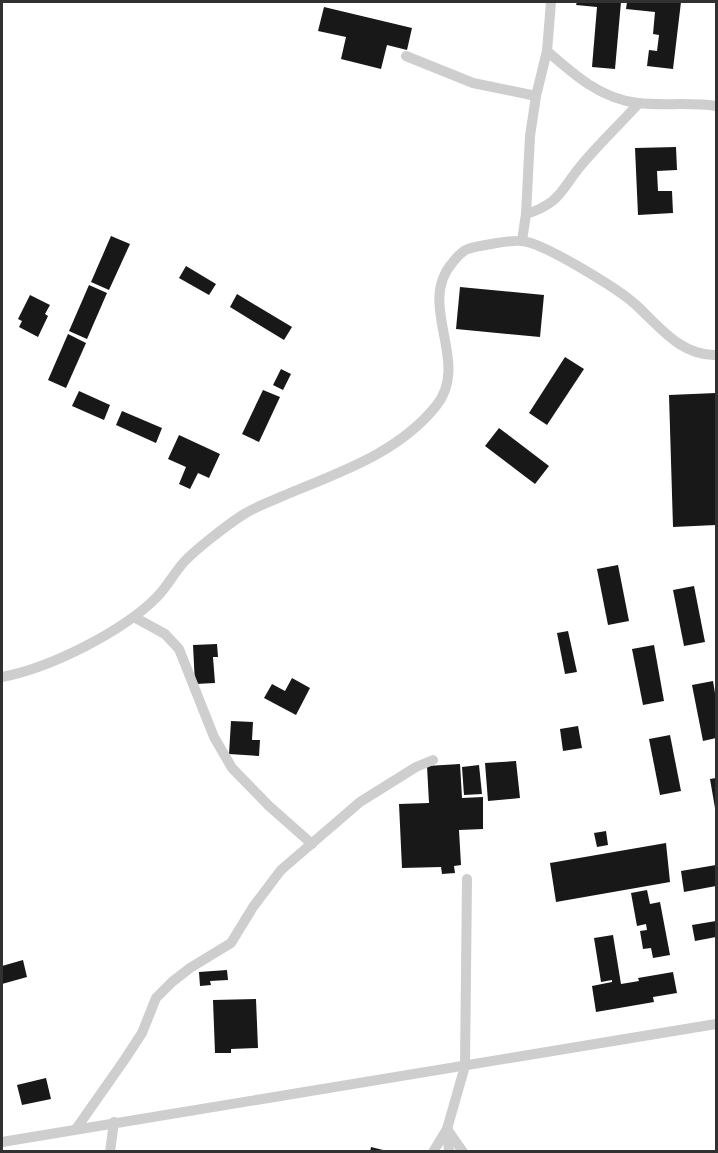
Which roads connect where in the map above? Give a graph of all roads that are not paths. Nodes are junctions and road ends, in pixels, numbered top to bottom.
1 (551, 2) edge
2 (547, 51) junction
3 (405, 56) dead end
4 (536, 96) junction
5 (639, 103) junction
6 (717, 106) edge
7 (526, 214) junction
8 (522, 241) junction
9 (717, 355) edge
10 (134, 617) junction
11 (2, 677) edge
12 (433, 760) dead end
13 (312, 844) junction
14 (466, 879) dead end
15 (717, 1024) edge
16 (465, 1066) junction
17 (114, 1122) junction
18 (76, 1129) junction
19 (447, 1129) junction
20 (2, 1142) edge
21 (110, 1152) edge
22 (433, 1152) edge
23 (449, 1152) edge
24 (463, 1152) edge

1 - 2 lane
2 - 4 lane
2 - 5 lane
3 - 4 lane
4 - 7 lane
5 - 6 lane
5 - 7 lane
7 - 8 lane
8 - 9 lane
8 - 10 lane
10 - 11 lane
10 - 13 lane
12 - 13 lane
13 - 18 lane
14 - 16 lane
15 - 16 lane
16 - 17 lane
16 - 19 lane
17 - 18 lane
17 - 21 lane
18 - 20 lane
19 - 22 lane
19 - 23 lane
19 - 24 lane

